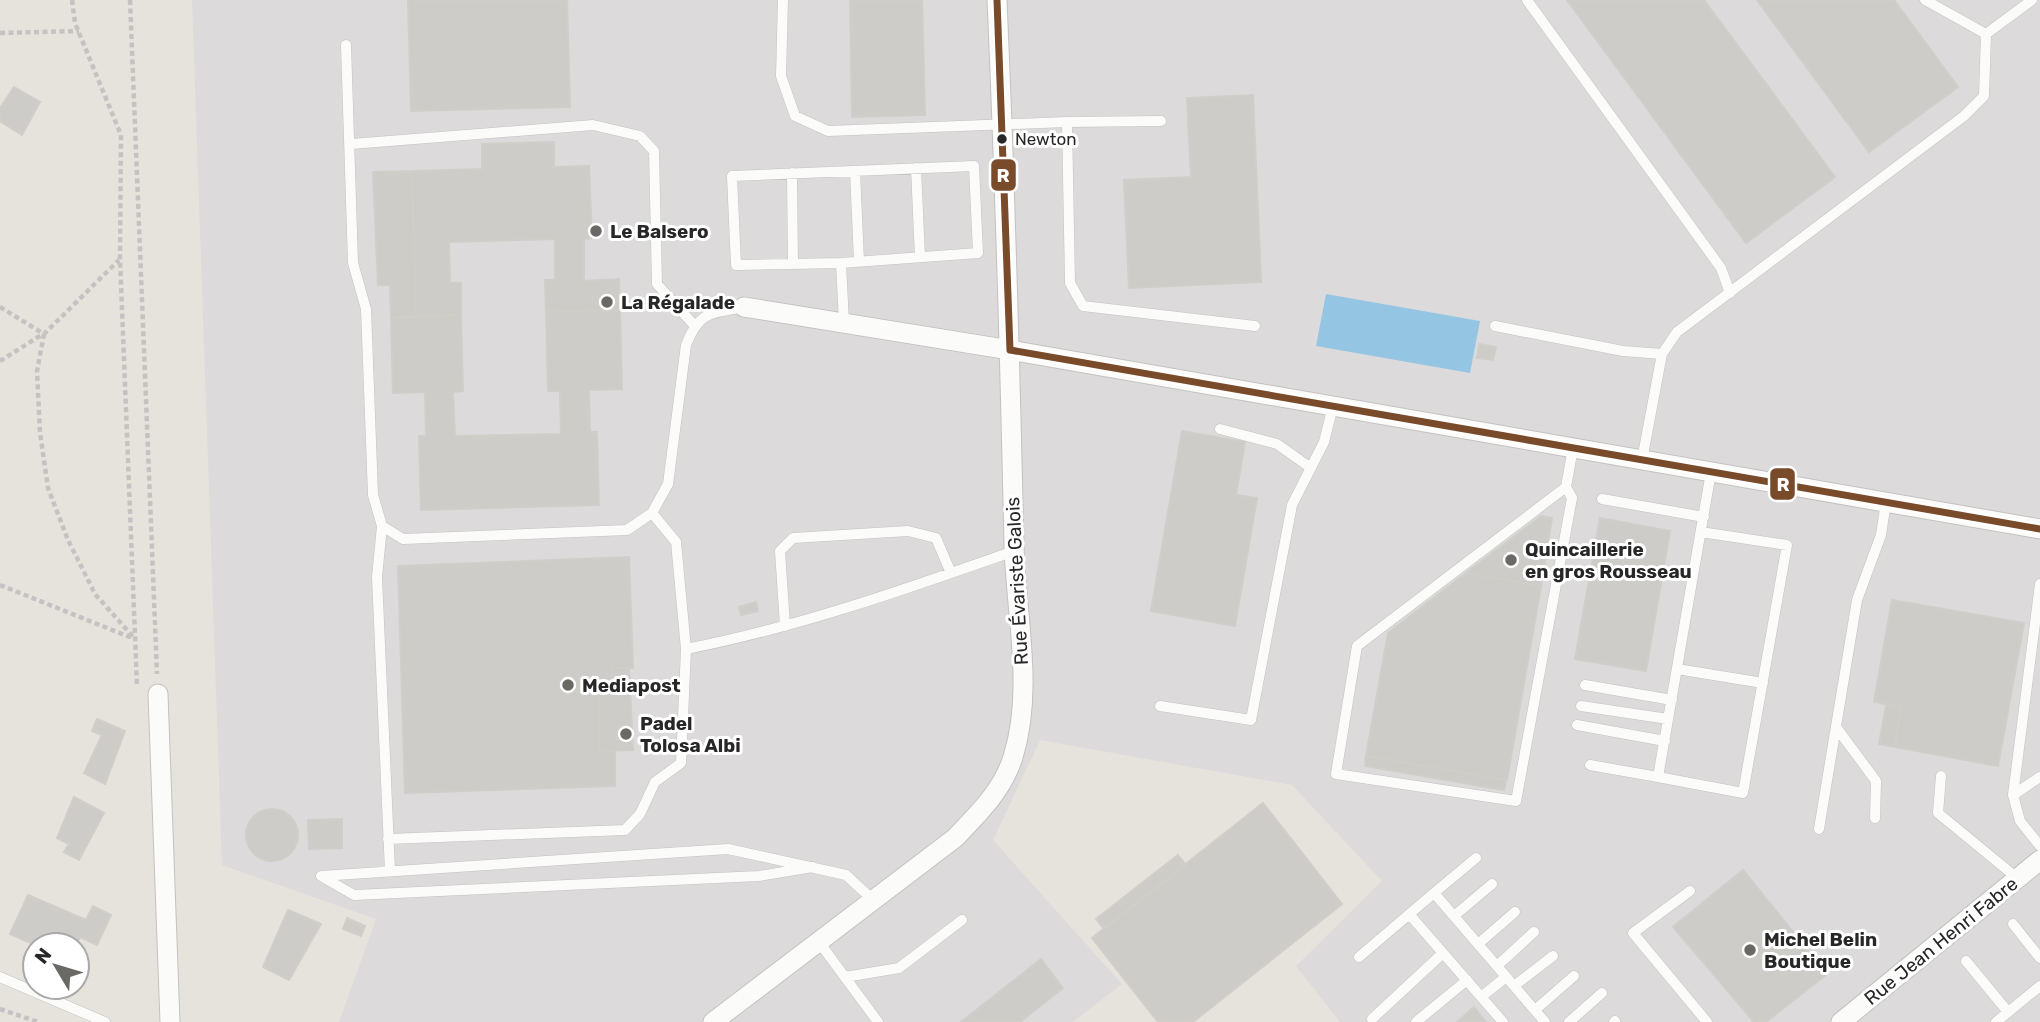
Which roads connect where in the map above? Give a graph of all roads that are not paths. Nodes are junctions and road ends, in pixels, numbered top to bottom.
1 (783, 0) edge
2 (996, 0) edge
3 (1527, 0) edge
4 (1925, 0) edge
5 (2032, 0) edge
6 (1986, 34) junction
7 (346, 45) dead end
8 (1161, 121) dead end
9 (1067, 122) junction
10 (1002, 125) junction
11 (351, 144) junction
12 (916, 168) junction
13 (855, 171) junction
14 (792, 173) junction
15 (920, 257) junction
16 (859, 261) junction
17 (841, 263) junction
18 (793, 264) junction
19 (1730, 293) junction
20 (744, 307) joint
21 (844, 323) junction
22 (694, 324) junction
23 (1255, 326) dead end
24 (1495, 326) dead end
25 (1010, 350) junction
26 (1662, 354) junction
27 (1334, 406) junction
28 (1220, 429) dead end
29 (1573, 448) junction
30 (1642, 460) junction
31 (1311, 468) junction
32 (1711, 472) junction
33 (1566, 487) junction
34 (1602, 499) dead end
35 (1886, 502) junction
36 (652, 513) junction
37 (1704, 517) junction
38 (382, 526) junction
39 (2040, 529) edge
40 (1701, 532) junction
41 (1014, 551) junction
42 (951, 573) junction
43 (2040, 584) edge
44 (785, 626) junction
45 (685, 649) junction
46 (1677, 669) junction
47 (1763, 683) junction
48 (1585, 685) dead end
49 (158, 694) road end
50 (1672, 700) junction
51 (1160, 706) dead end
52 (1581, 706) dead end
53 (1668, 719) junction
54 (1577, 725) dead end
55 (1836, 727) junction
56 (1665, 741) junction
57 (1590, 765) dead end
58 (1941, 776) dead end
59 (1658, 777) junction
60 (2040, 777) edge
61 (2013, 795) junction
62 (1875, 818) dead end
63 (1819, 829) dead end
64 (388, 839) junction
65 (2040, 846) edge
66 (1476, 858) dead end
67 (2040, 860) edge
68 (813, 867) junction
69 (390, 871) junction
70 (2017, 878) junction
71 (1492, 884) dead end
72 (1690, 891) dead end
73 (1434, 893) junction
74 (873, 900) junction
75 (1515, 912) dead end
76 (1409, 914) junction
77 (1454, 916) junction
78 (962, 920) dead end
79 (2013, 923) dead end
80 (1534, 932) dead end
81 (819, 942) junction
82 (1478, 944) junction
83 (1443, 953) junction
84 (1553, 956) dead end
85 (1359, 957) dead end
86 (2040, 958) edge
87 (1966, 961) dead end
88 (1497, 966) junction
89 (1574, 976) dead end
90 (0, 977) edge
91 (845, 977) junction
92 (1506, 977) junction
93 (1466, 980) junction
94 (1514, 986) junction
95 (2040, 986) edge
96 (1602, 993) dead end
97 (1481, 996) junction
98 (1535, 1010) junction
99 (2008, 1012) junction
100 (1372, 1019) dead end
101 (105, 1022) edge
102 (170, 1022) edge
103 (713, 1022) edge
104 (878, 1022) edge
105 (1416, 1022) edge
106 (1503, 1022) edge
107 (1545, 1022) edge
108 (1569, 1022) edge
109 (1707, 1022) edge
110 (1841, 1022) edge
111 (1996, 1022) edge

1 - 10 lane
2 - 10 street, Rue Évariste Galois
3 - 19 lane
4 - 6 lane
5 - 6 lane
6 - 19 lane
7 - 11 lane
8 - 9 lane
9 - 10 lane
9 - 23 lane
10 - 25 street, Rue Évariste Galois
11 - 22 lane
11 - 38 lane
12 - 13 lane
12 - 15 lane
12 - 15 lane
13 - 14 lane
13 - 16 lane
14 - 18 lane
14 - 18 lane
15 - 16 lane
16 - 17 lane
17 - 18 lane
17 - 21 lane
19 - 26 lane
20 - 21 street
20 - 22 lane
21 - 25 street
22 - 36 lane
24 - 26 lane
25 - 27 street
25 - 41 street, Rue Évariste Galois
26 - 30 lane
27 - 29 street
27 - 31 lane
28 - 31 lane
29 - 30 street
29 - 33 lane
30 - 32 street
31 - 51 lane
32 - 35 street
32 - 37 lane
33 - 33 lane
34 - 37 lane
35 - 39 street
35 - 55 lane
36 - 38 lane
36 - 45 lane
37 - 40 lane
38 - 64 lane
40 - 46 lane
40 - 47 lane
41 - 42 lane
41 - 74 street, Rue Évariste Galois
42 - 44 lane
42 - 44 lane
43 - 61 lane
44 - 45 lane
45 - 64 lane
46 - 47 lane
46 - 50 lane
47 - 59 lane
48 - 50 lane
49 - 102 street
50 - 53 lane
52 - 53 lane
53 - 56 lane
54 - 56 lane
55 - 62 lane
55 - 63 lane
56 - 59 lane
57 - 59 lane
58 - 70 lane
60 - 61 lane
61 - 65 lane
64 - 69 lane
66 - 73 lane
67 - 70 street, Rue Jean Henri Fabre
68 - 69 lane
68 - 69 lane
68 - 74 lane
70 - 110 street, Rue Jean Henri Fabre
71 - 77 lane
72 - 109 lane
73 - 76 lane
73 - 77 lane
74 - 81 street, Rue Évariste Galois
75 - 82 lane
76 - 83 lane
76 - 85 lane
77 - 82 lane
78 - 91 lane
79 - 86 lane
80 - 88 lane
81 - 91 lane
81 - 103 street, Rue Évariste Galois
82 - 88 lane
83 - 93 lane
83 - 100 lane
84 - 94 lane
87 - 99 lane
88 - 92 lane
89 - 98 lane
90 - 101 lane
91 - 104 lane
92 - 94 lane
92 - 97 lane
93 - 97 lane
93 - 105 lane
94 - 98 lane
95 - 99 lane
96 - 108 lane
97 - 106 lane
98 - 107 lane
99 - 111 lane

